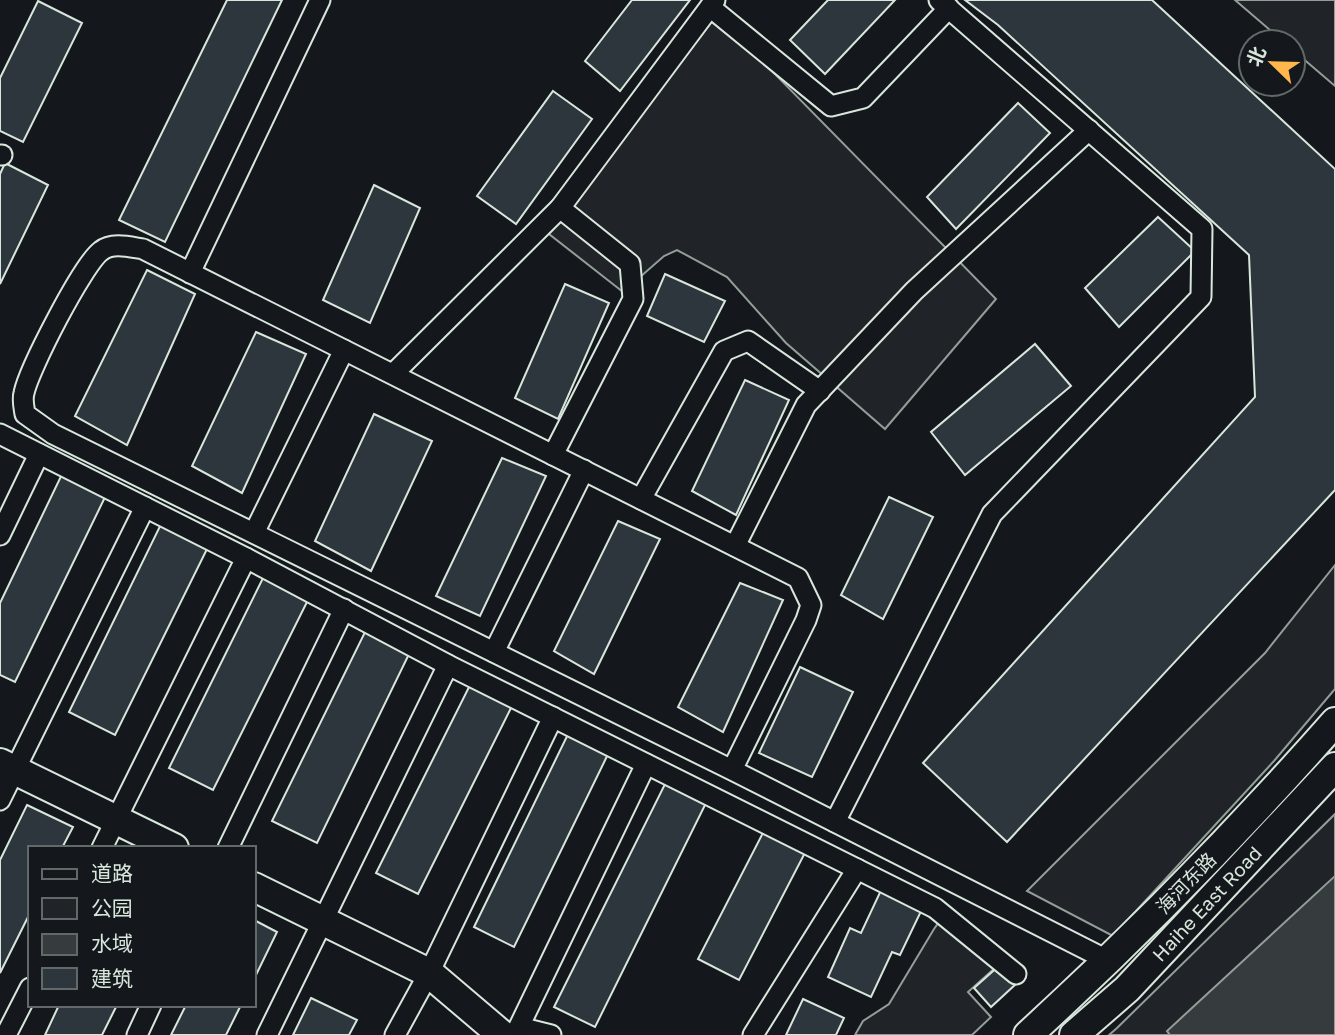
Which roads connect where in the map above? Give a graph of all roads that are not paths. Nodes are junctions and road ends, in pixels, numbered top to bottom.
1 (320, 0) edge
2 (713, 4) edge
3 (944, 4) edge
4 (1089, 130) junction
5 (560, 208) junction
6 (190, 273) junction
7 (344, 350) junction
8 (393, 374) junction
9 (820, 391) junction
10 (0, 434) edge
11 (39, 454) junction
12 (553, 454) junction
13 (584, 470) junction
14 (641, 499) junction
15 (145, 507) junction
16 (254, 533) junction
17 (0, 535) edge
18 (735, 546) junction
19 (246, 558) junction
20 (344, 609) junction
21 (494, 652) junction
22 (448, 664) junction
23 (553, 717) junction
24 (1335, 722) edge
25 (646, 764) junction
26 (8, 767) edge
27 (1335, 767) edge
28 (732, 771) junction
29 (0, 800) edge
30 (116, 820) junction
31 (835, 822) junction
32 (103, 846) edge
33 (170, 846) edge
34 (229, 846) edge
35 (857, 869) junction
36 (256, 888) edge
37 (323, 921) junction
38 (1109, 961) junction
39 (429, 973) junction
40 (1016, 974) dead end
41 (28, 992) edge
42 (150, 1007) edge
43 (512, 1032) edge
44 (6, 1035) edge
45 (137, 1035) edge
46 (267, 1035) edge
47 (395, 1035) edge
48 (551, 1035) edge
49 (753, 1035) edge
50 (1028, 1035) edge
51 (1074, 1035) edge

1 - 6 street
2 - 3 street
2 - 5 street
3 - 4 street
4 - 9 street
4 - 31 street
5 - 8 street
5 - 12 street
6 - 7 street
6 - 16 street
7 - 8 street
7 - 16 street
8 - 12 street
9 - 14 street
9 - 18 street
10 - 11 street
11 - 15 street
11 - 17 street
12 - 13 street
13 - 14 street
13 - 21 street
14 - 18 street
15 - 19 street
15 - 26 street
16 - 21 street
18 - 28 street
19 - 20 street
19 - 30 street
20 - 22 street
20 - 34 street
21 - 28 street
22 - 23 street
22 - 37 street
23 - 25 street
23 - 39 street
24 - 38 main road, 海河东路
25 - 35 street
25 - 43 street
26 - 29 street
26 - 30 main road
27 - 51 main road, Haihe East Road
28 - 31 street
30 - 32 street
30 - 33 main road
31 - 38 street
35 - 40 street
35 - 49 street
36 - 37 main road
37 - 39 main road
37 - 46 street
38 - 50 main road, 海河东路
39 - 43 main road
39 - 47 street
41 - 44 street
42 - 45 street
43 - 48 street

